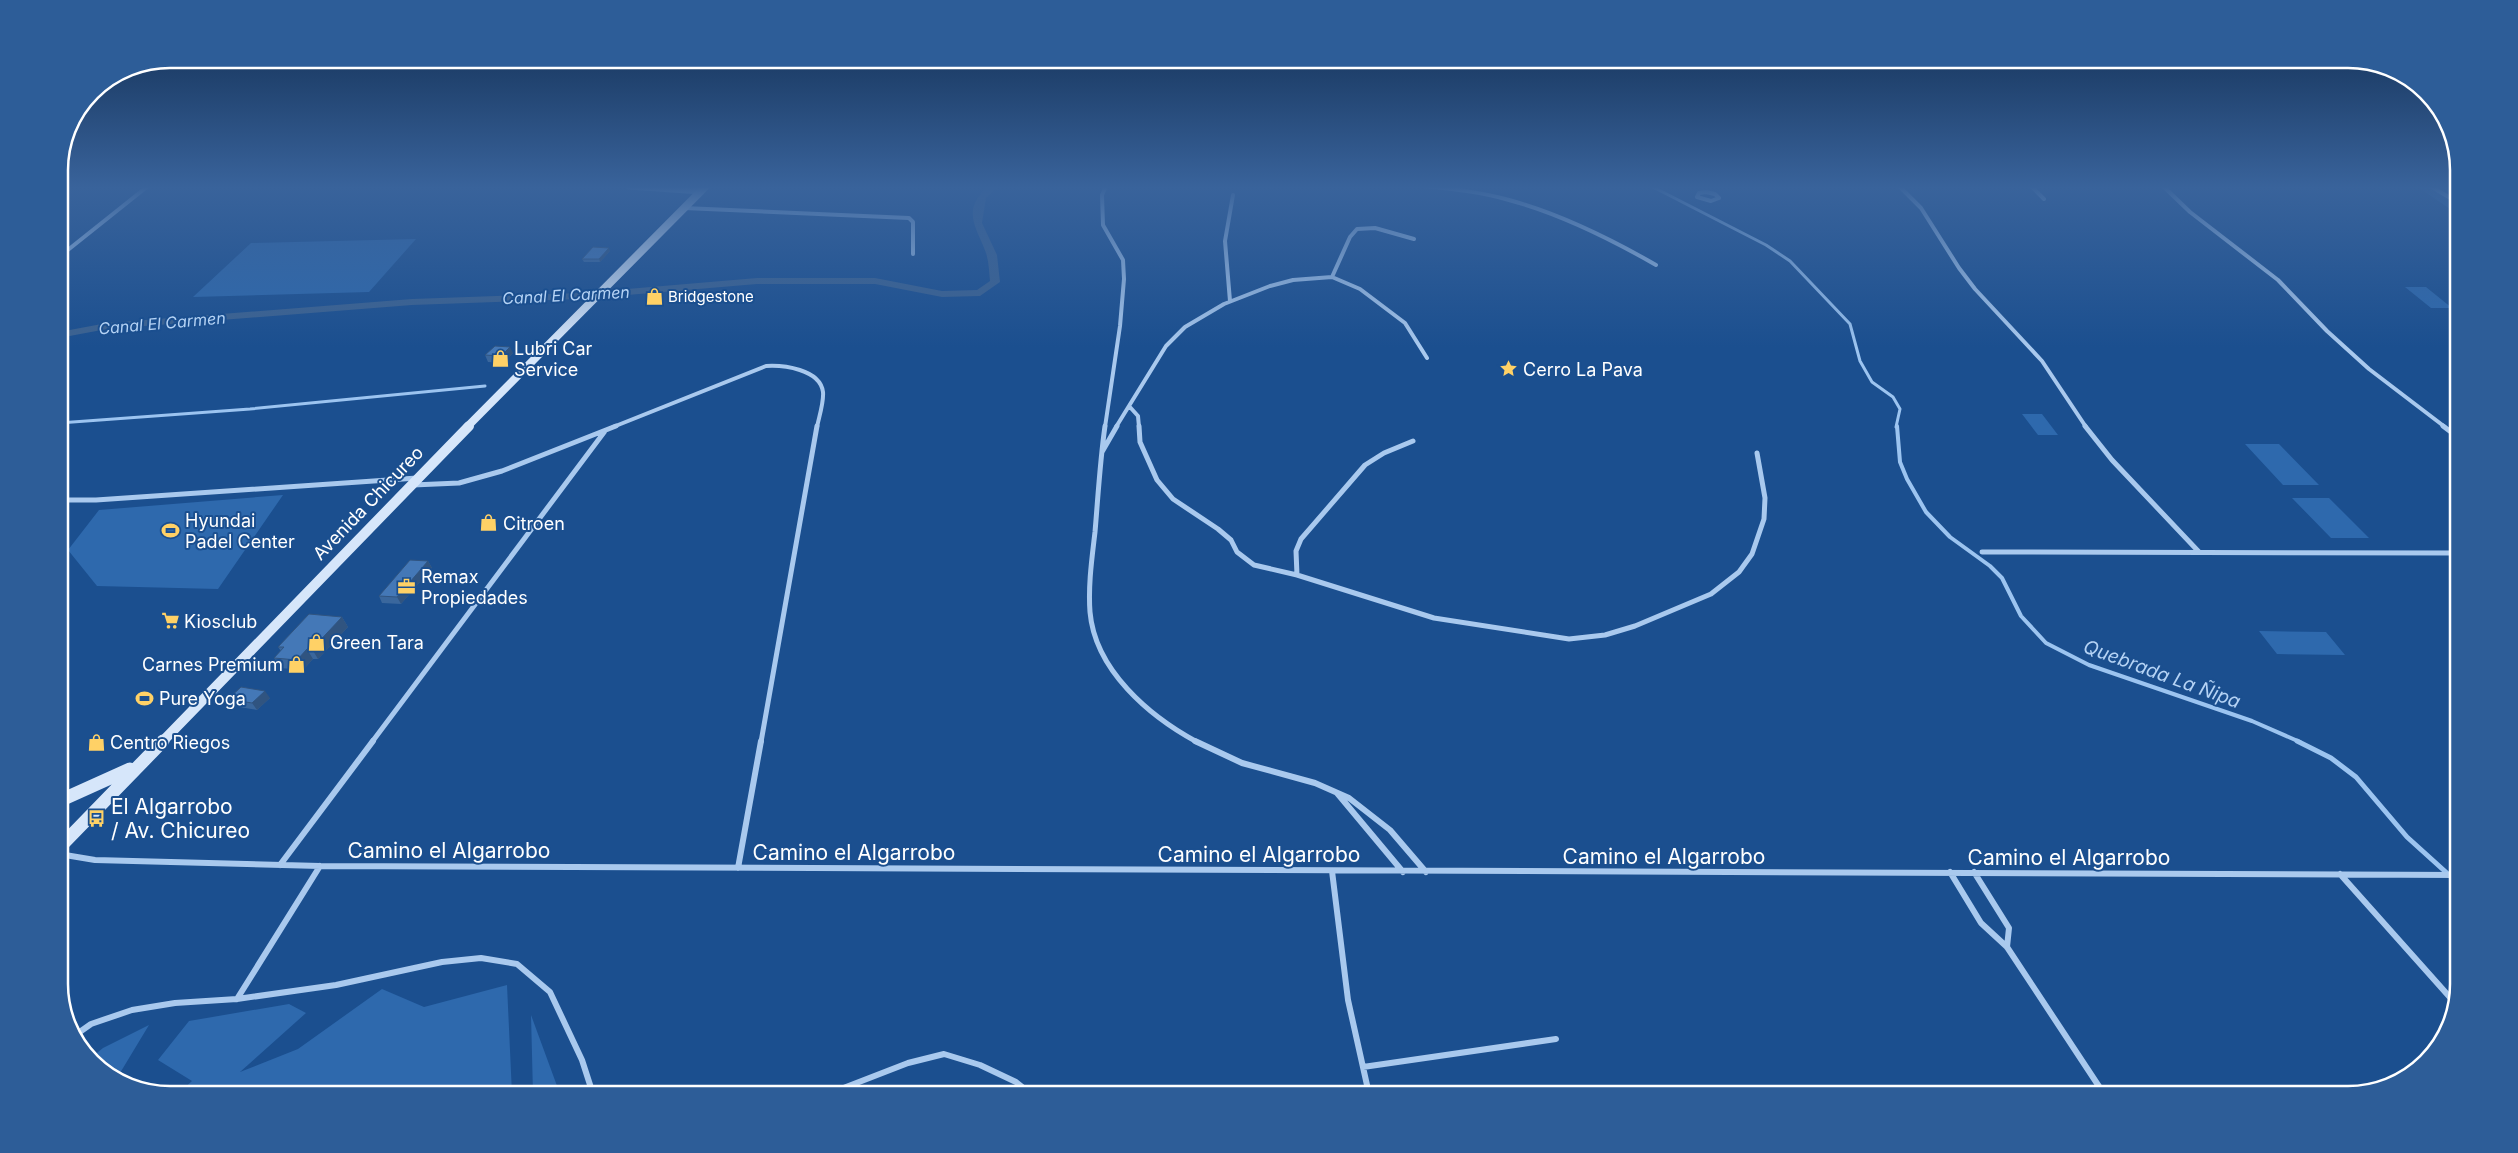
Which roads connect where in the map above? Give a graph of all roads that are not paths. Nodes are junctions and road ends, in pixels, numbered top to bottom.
1 (81, 240) edge
2 (653, 240) edge
3 (913, 240) edge
4 (1112, 240) edge
5 (1225, 240) edge
6 (1349, 240) edge
7 (1609, 240) edge
8 (1941, 240) edge
9 (2226, 240) edge
10 (68, 250) edge
11 (913, 254) dead end
12 (1656, 265) dead end
13 (1332, 277) junction
14 (1230, 301) junction
15 (1427, 358) dead end
16 (1128, 406) junction
17 (605, 431) junction
18 (2450, 431) edge
19 (1413, 441) dead end
20 (1757, 453) dead end
21 (1101, 454) junction
22 (414, 481) junction
23 (68, 500) edge
24 (1982, 552) dead end
25 (2199, 552) junction
26 (2450, 553) edge
27 (1297, 575) junction
28 (138, 764) junction
29 (1335, 791) junction
30 (68, 797) edge
31 (68, 838) edge
32 (68, 856) edge
33 (280, 865) junction
34 (320, 866) junction
35 (738, 868) junction
36 (1332, 871) junction
37 (1403, 872) junction
38 (1426, 872) junction
39 (1950, 872) junction
40 (1974, 872) junction
41 (2340, 874) junction
42 (2450, 875) edge
43 (2007, 947) junction
44 (2450, 997) edge
45 (237, 999) junction
46 (80, 1032) edge
47 (1556, 1039) dead end
48 (1363, 1067) junction
49 (590, 1086) edge
50 (849, 1086) edge
51 (1021, 1086) edge
52 (1367, 1086) edge
53 (2099, 1086) edge

1 - 10 street
2 - 22 main road, Avenida Chicureo
3 - 11 street
4 - 21 street
5 - 14 street
6 - 13 street
7 - 12 street
8 - 25 street
9 - 18 street
13 - 14 street
13 - 15 street
14 - 16 street
16 - 21 street
16 - 27 street
17 - 22 street
17 - 33 street
17 - 35 street
19 - 27 street
20 - 27 street
21 - 29 street
22 - 23 street
22 - 28 main road, Avenida Chicureo
24 - 25 street
25 - 26 street
28 - 30 main road
28 - 31 main road, Avenida Chicureo
29 - 37 street
29 - 38 street
32 - 33 street, Camino el Algarrobo
33 - 34 street, Camino el Algarrobo
34 - 35 street, Camino el Algarrobo
34 - 45 street
35 - 36 street, Camino el Algarrobo
36 - 37 street, Camino el Algarrobo
36 - 48 street
37 - 38 street, Camino el Algarrobo
38 - 39 street, Camino el Algarrobo
39 - 40 street, Camino el Algarrobo
39 - 43 street
40 - 41 street, Camino el Algarrobo
40 - 43 street
41 - 42 street, Camino el Algarrobo
41 - 44 street
43 - 53 street
45 - 46 street
45 - 49 street
47 - 48 street
48 - 52 street
50 - 51 street

